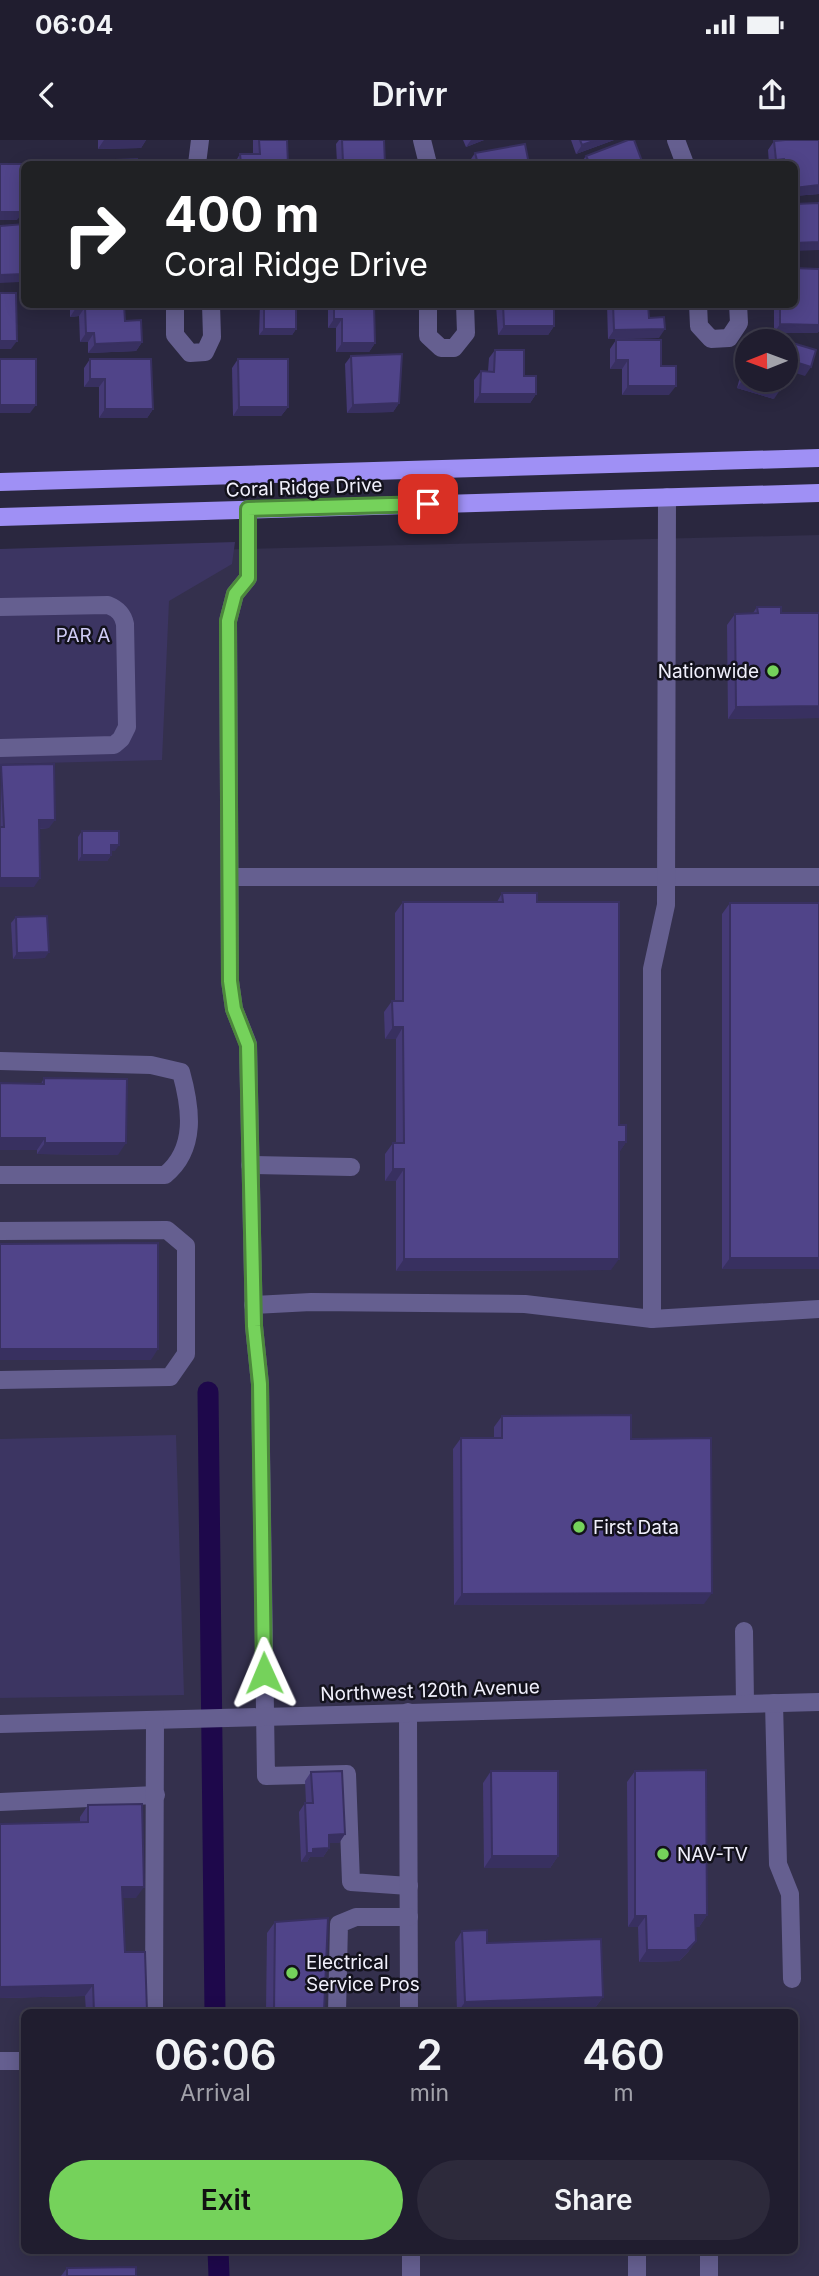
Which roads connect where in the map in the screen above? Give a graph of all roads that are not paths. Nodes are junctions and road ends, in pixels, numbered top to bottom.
1 (200, 140) edge
2 (422, 140) edge
3 (676, 140) edge
4 (197, 161) edge
5 (427, 161) edge
6 (684, 161) edge
7 (175, 308) edge
8 (211, 308) edge
9 (428, 308) edge
10 (465, 308) edge
11 (698, 308) edge
12 (738, 308) edge
13 (819, 458) edge
14 (0, 482) edge
15 (819, 493) edge
16 (667, 498) junction
17 (248, 509) junction
18 (0, 517) edge
19 (0, 607) edge
20 (0, 748) edge
21 (666, 876) junction
22 (232, 877) junction
23 (819, 877) edge
24 (0, 1061) edge
25 (250, 1165) junction
26 (351, 1167) dead end
27 (0, 1175) edge
28 (0, 1231) edge
29 (253, 1305) junction
30 (819, 1309) edge
31 (652, 1319) junction
32 (0, 1380) edge
33 (744, 1631) dead end
34 (819, 1702) edge
35 (745, 1703) junction
36 (774, 1703) junction
37 (408, 1712) junction
38 (264, 1716) junction
39 (155, 1720) junction
40 (0, 1724) edge
41 (156, 1796) junction
42 (0, 1802) edge
43 (409, 1886) junction
44 (409, 1917) junction
45 (792, 1979) dead end
46 (154, 2009) edge
47 (337, 2009) edge
48 (409, 2009) edge
49 (0, 2061) edge
50 (21, 2061) edge
51 (411, 2254) edge
52 (637, 2254) edge
53 (709, 2254) edge
54 (411, 2276) edge
55 (637, 2276) edge
56 (709, 2276) edge

1 - 4 street
2 - 5 street
3 - 6 street
7 - 8 street
9 - 10 street
11 - 12 street
13 - 14 main road, Coral Ridge Drive
15 - 16 main road, Coral Ridge Drive
16 - 17 main road, Coral Ridge Drive
16 - 21 street
17 - 18 main road, Coral Ridge Drive
17 - 22 street
19 - 20 street
21 - 22 street
21 - 23 street
21 - 31 street
22 - 25 street
24 - 27 street
25 - 26 street
25 - 29 street
28 - 32 street
29 - 31 street
29 - 38 street
30 - 31 street
33 - 35 street
34 - 36 street, Northwest 120th Avenue
35 - 36 street, Northwest 120th Avenue
35 - 37 street, Northwest 120th Avenue
36 - 45 street
37 - 38 street, Northwest 120th Avenue
37 - 43 street
38 - 39 street, Northwest 120th Avenue
38 - 43 street
39 - 40 street, Northwest 120th Avenue
39 - 41 street
41 - 42 street
41 - 46 street
43 - 44 street
44 - 47 street
44 - 48 street
49 - 50 street
51 - 54 street
52 - 55 street
53 - 56 street

